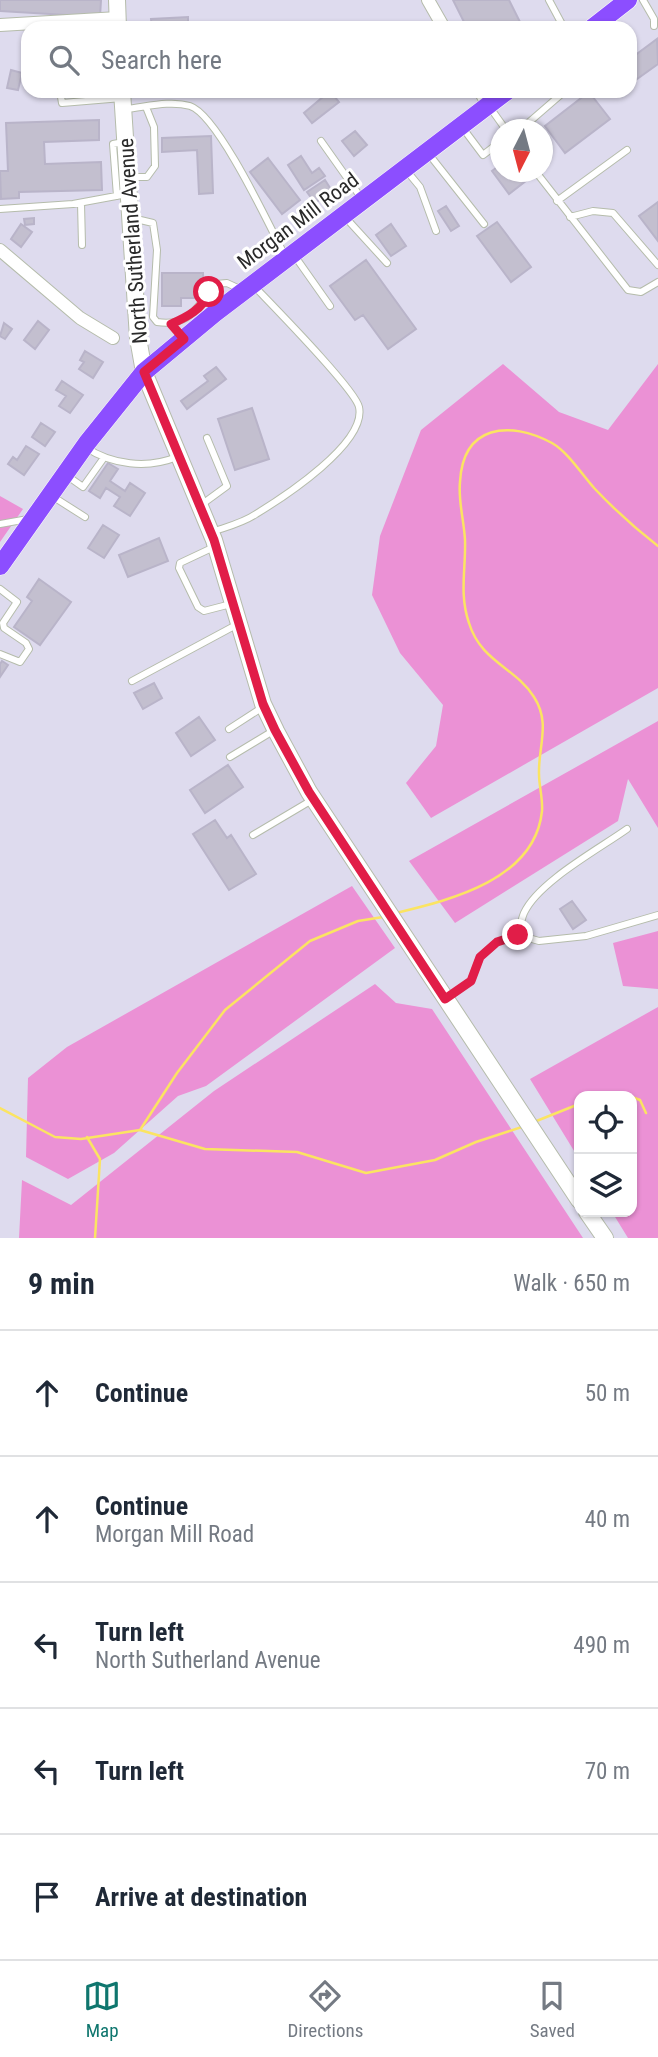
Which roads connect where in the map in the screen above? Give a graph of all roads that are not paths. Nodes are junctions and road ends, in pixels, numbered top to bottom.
1 (117, 0) edge
2 (428, 0) edge
3 (549, 0) edge
4 (628, 0) edge
5 (643, 0) edge
6 (118, 21) edge
7 (440, 21) edge
8 (560, 21) edge
9 (601, 21) edge
10 (0, 25) edge
11 (21, 25) edge
12 (654, 26) dead end
13 (61, 98) edge
14 (484, 98) edge
15 (557, 98) edge
16 (123, 99) edge
17 (146, 107) junction
18 (498, 119) edge
19 (533, 119) edge
20 (461, 125) junction
21 (321, 141) dead end
22 (120, 147) junction
23 (490, 150) edge
24 (627, 150) dead end
25 (427, 151) junction
26 (405, 169) junction
27 (128, 177) junction
28 (543, 182) edge
29 (123, 195) junction
30 (363, 200) junction
31 (557, 201) junction
32 (81, 203) junction
33 (0, 209) edge
34 (343, 215) junction
35 (570, 217) junction
36 (131, 218) junction
37 (484, 224) dead end
38 (436, 231) dead end
39 (82, 244) dead end
40 (0, 250) edge
41 (290, 256) junction
42 (387, 263) dead end
43 (658, 265) edge
44 (658, 282) edge
45 (248, 288) junction
46 (330, 306) dead end
47 (171, 324) junction
48 (113, 338) dead end
49 (184, 339) junction
50 (144, 372) junction
51 (207, 439) dead end
52 (85, 447) junction
53 (179, 456) junction
54 (103, 459) junction
55 (65, 474) junction
56 (51, 495) junction
57 (199, 506) junction
58 (85, 517) dead end
59 (33, 519) junction
60 (0, 524) edge
61 (213, 539) junction
62 (0, 566) edge
63 (0, 589) edge
64 (231, 604) junction
65 (238, 624) junction
66 (0, 654) edge
67 (132, 681) dead end
68 (264, 706) junction
69 (229, 729) dead end
70 (275, 730) junction
71 (230, 757) dead end
72 (314, 799) junction
73 (627, 829) dead end
74 (253, 835) dead end
75 (658, 915) edge
76 (518, 935) junction
77 (445, 999) junction
78 (574, 1192) edge
79 (590, 1217) edge
80 (605, 1238) edge

1 - 6 street
2 - 7 street
3 - 8 lane
4 - 9 main road
5 - 12 lane
10 - 11 street
13 - 16 lane
14 - 18 lane
14 - 20 main road, Morgan Mill Road
15 - 19 lane
16 - 17 lane
16 - 22 street, North Sutherland Avenue
17 - 27 lane
17 - 41 lane
20 - 23 lane
20 - 25 main road, Morgan Mill Road
21 - 30 lane
22 - 27 street, North Sutherland Avenue
22 - 29 lane
24 - 31 lane
25 - 26 main road, Morgan Mill Road
25 - 37 lane
26 - 30 main road, Morgan Mill Road
26 - 38 lane
27 - 29 street, North Sutherland Avenue
28 - 31 lane
29 - 32 lane
29 - 36 street, North Sutherland Avenue
30 - 34 main road, Morgan Mill Road
31 - 35 lane
32 - 33 lane
32 - 39 lane
34 - 41 main road, Morgan Mill Road
34 - 42 lane
35 - 43 lane
35 - 44 lane
36 - 47 lane
36 - 50 street, North Sutherland Avenue
40 - 48 street
41 - 45 main road, Morgan Mill Road
41 - 46 lane
45 - 47 lane
45 - 49 main road, Morgan Mill Road
45 - 61 lane
47 - 49 lane
49 - 50 main road, Morgan Mill Road
50 - 52 main road, Morgan Mill Road
50 - 53 street, North Sutherland Avenue
51 - 57 lane
52 - 54 lane
52 - 55 main road, Morgan Mill Road
53 - 54 lane
53 - 57 street, North Sutherland Avenue
54 - 55 lane
55 - 56 main road, Morgan Mill Road
56 - 58 lane
56 - 59 main road, Morgan Mill Road
57 - 61 street, North Sutherland Avenue
59 - 60 lane
59 - 62 main road, Morgan Mill Road
61 - 64 street, North Sutherland Avenue
61 - 64 lane
63 - 66 lane
64 - 65 street, North Sutherland Avenue
65 - 67 lane
65 - 68 street, North Sutherland Avenue
68 - 69 lane
68 - 70 street, North Sutherland Avenue
70 - 71 lane
70 - 72 street, North Sutherland Avenue
72 - 74 lane
72 - 77 street, North Sutherland Avenue
73 - 76 lane
75 - 76 lane
76 - 77 lane
77 - 78 street, North Sutherland Avenue
79 - 80 street

